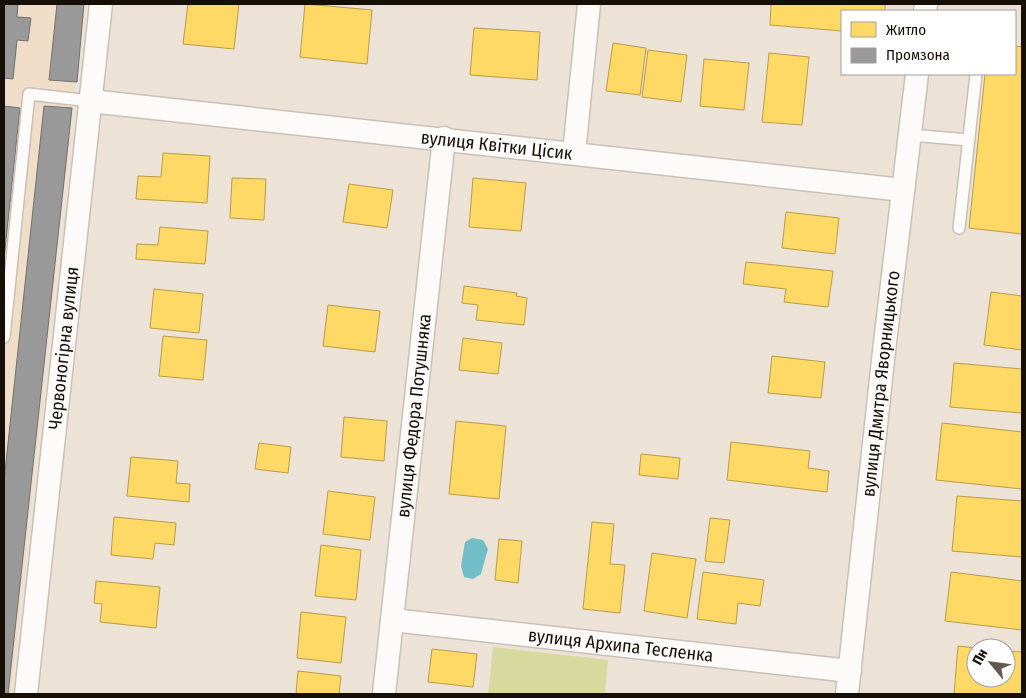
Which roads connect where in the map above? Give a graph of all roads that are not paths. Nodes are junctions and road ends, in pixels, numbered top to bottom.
1 (101, 4) edge
2 (589, 4) edge
3 (918, 75) edge
4 (976, 75) edge
5 (90, 101) junction
6 (910, 134) junction
7 (444, 138) junction
8 (969, 140) junction
9 (574, 153) junction
10 (903, 190) junction
11 (959, 228) dead end
12 (4, 337) edge
13 (392, 620) junction
14 (850, 671) junction
15 (26, 694) edge
16 (384, 694) edge
17 (848, 694) edge

1 - 5 street, Червоногірна вулиця
2 - 9 street
3 - 6 street, вулиця Дмитра Яворницького
4 - 8 lane
5 - 7 street, вулиця Квітки Цісик
5 - 12 lane
5 - 15 street, Червоногірна вулиця
6 - 8 lane
6 - 10 street, вулиця Дмитра Яворницького
7 - 9 street, вулиця Квітки Цісик
7 - 13 street, вулиця Федора Потушняка
8 - 11 lane
9 - 10 street, вулиця Квітки Цісик
10 - 14 street, вулиця Дмитра Яворницького
13 - 14 street, вулиця Архипа Тесленка
13 - 16 street, вулиця Федора Потушняка
14 - 17 street, вулиця Дмитра Яворницького

